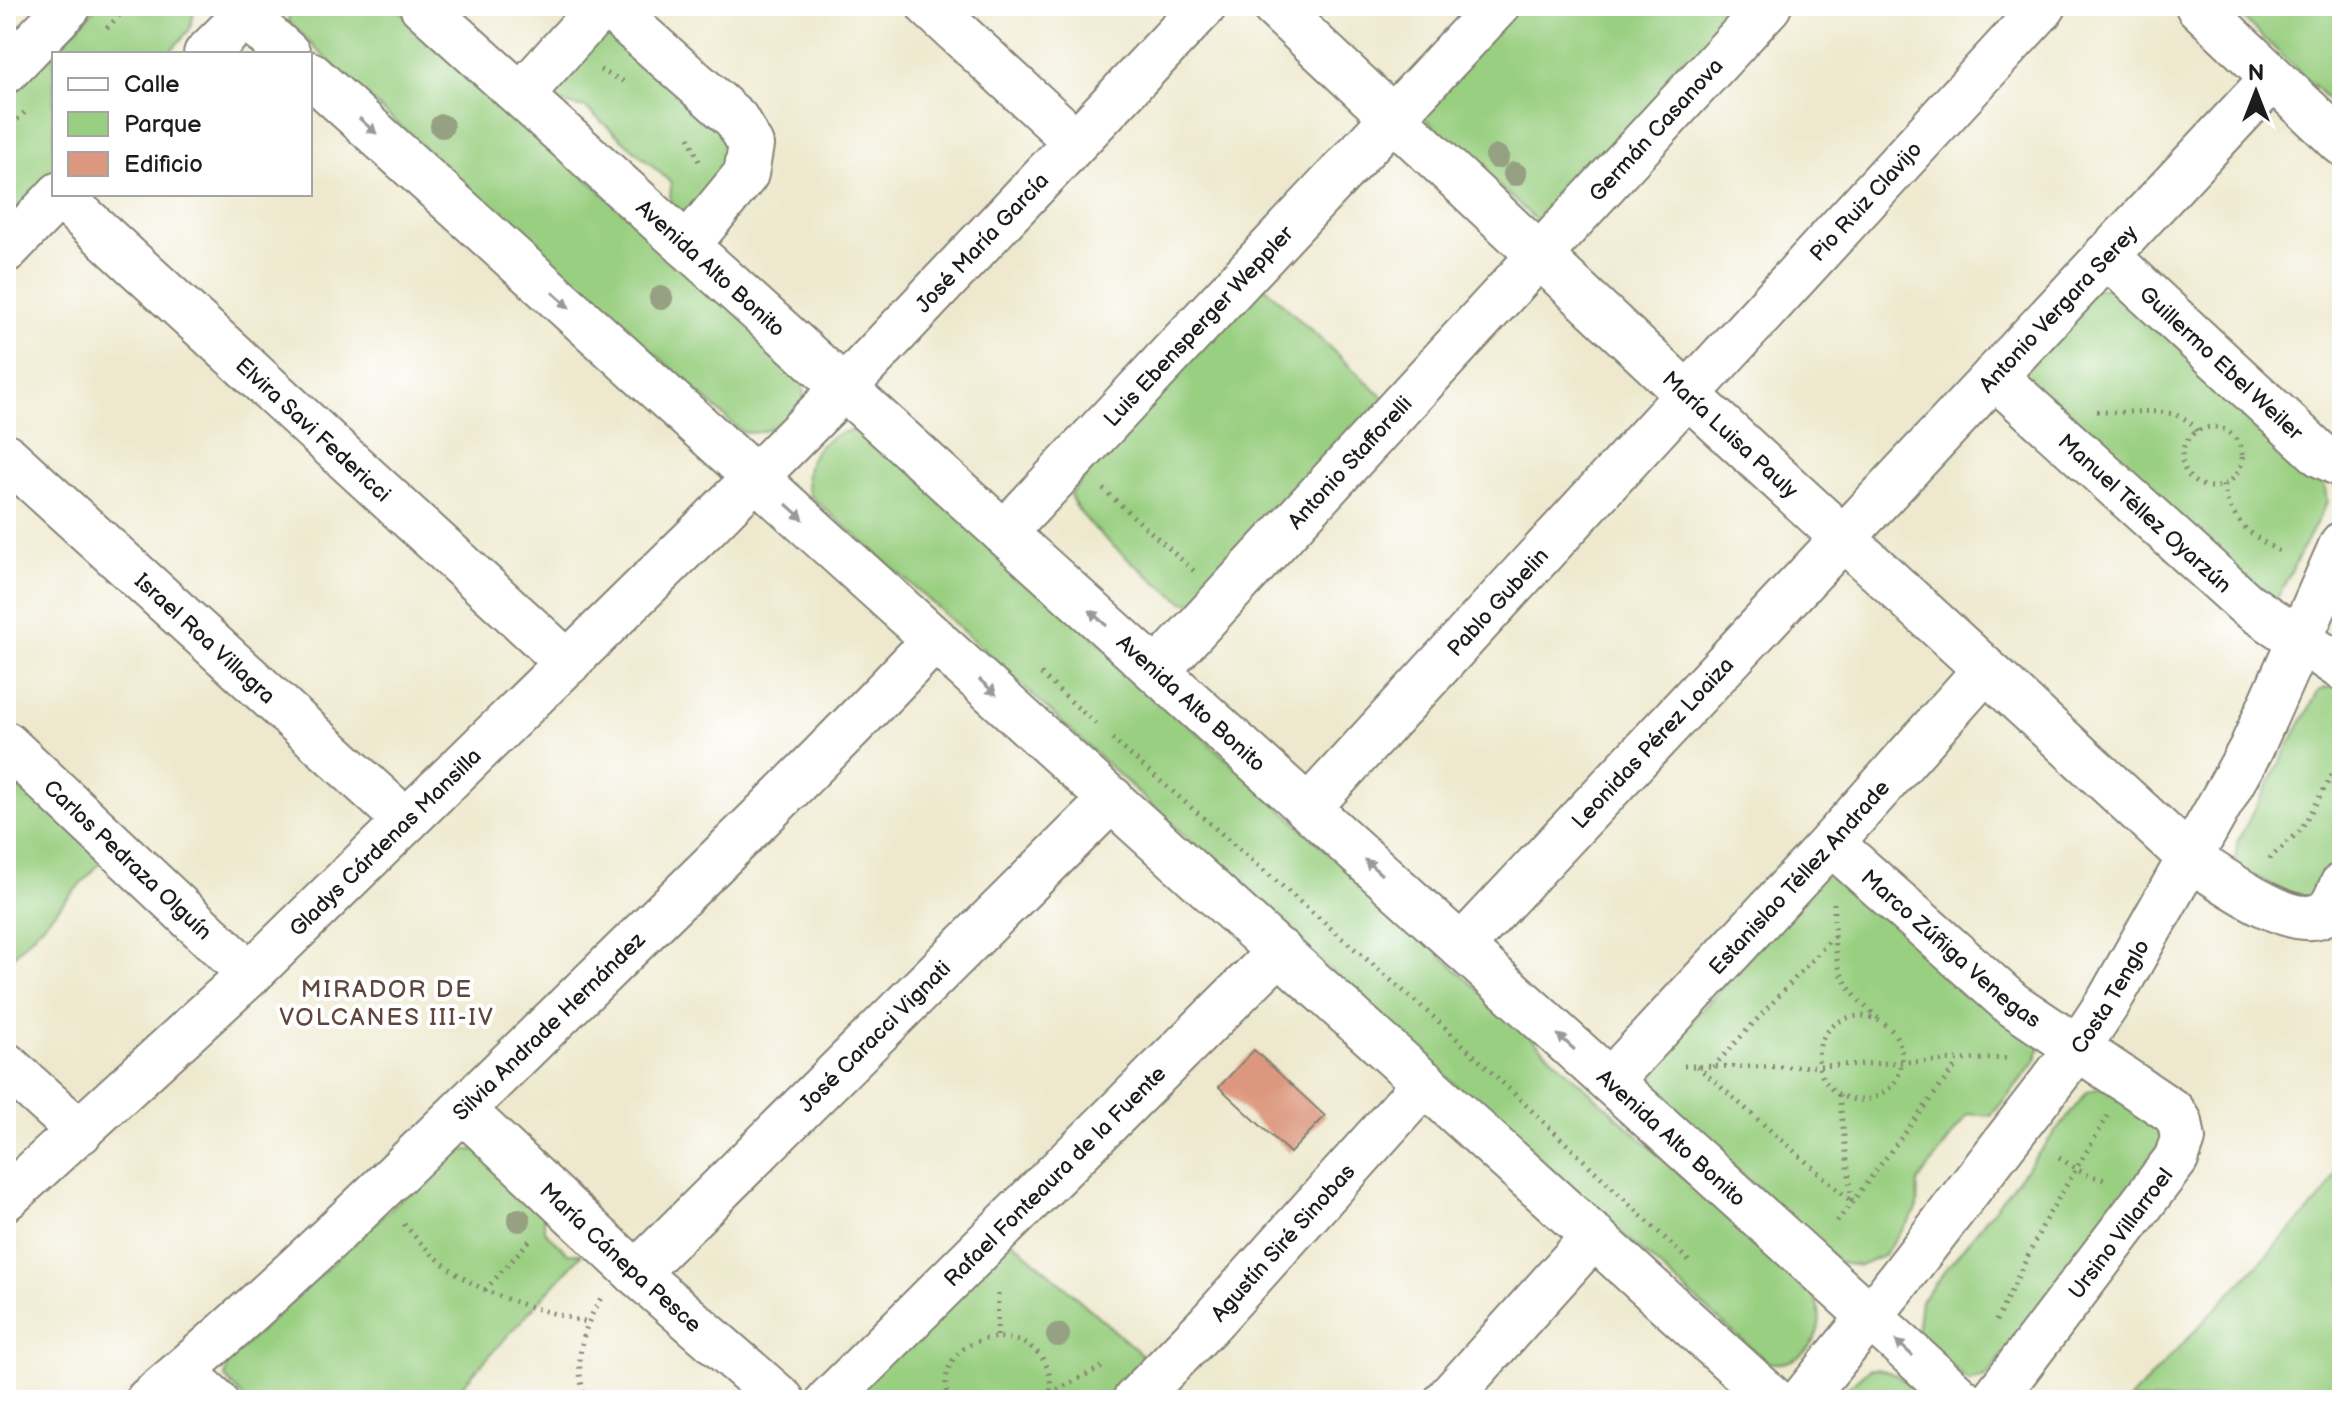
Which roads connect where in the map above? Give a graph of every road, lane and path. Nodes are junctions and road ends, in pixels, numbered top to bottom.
1 (69, 6) edge
2 (422, 6) edge
3 (929, 6) edge
4 (1204, 6) edge
5 (1274, 6) edge
6 (1497, 6) edge
7 (1769, 6) edge
8 (2044, 6) edge
9 (2198, 6) edge
10 (2331, 6) edge
11 (245, 9) edge
12 (2342, 16) edge
13 (208, 52) edge
14 (286, 52) edge
15 (596, 69) dead end
16 (6, 71) edge
17 (312, 76) edge
18 (2272, 79) junction
19 (630, 85) dead end
20 (521, 95) junction
21 (1393, 119) junction
22 (688, 135) dead end
23 (1075, 141) junction
24 (2342, 143) edge
25 (704, 176) dead end
26 (58, 196) edge
27 (62, 196) edge
28 (687, 246) junction
29 (6, 250) edge
30 (1542, 254) junction
31 (2106, 255) junction
32 (1994, 376) junction
33 (844, 388) junction
34 (1688, 395) junction
35 (2090, 409) dead end
36 (2197, 431) junction
37 (6, 456) edge
38 (2342, 465) edge
39 (756, 477) junction
40 (2223, 485) junction
41 (1103, 489) dead end
42 (1004, 533) junction
43 (1844, 537) junction
44 (2342, 544) edge
45 (2283, 553) dead end
46 (1224, 598) junction
47 (935, 639) junction
48 (2299, 643) junction
49 (568, 663) junction
50 (1032, 666) dead end
51 (2342, 668) edge
52 (1985, 670) junction
53 (1157, 671) junction
54 (6, 744) edge
55 (2342, 758) edge
56 (1112, 799) junction
57 (1308, 808) junction
58 (406, 821) junction
59 (1831, 843) junction
60 (2191, 859) junction
61 (2260, 863) dead end
62 (2342, 885) edge
63 (1834, 935) junction
64 (1461, 947) junction
65 (1280, 951) junction
66 (250, 974) junction
67 (1884, 1024) junction
68 (2077, 1049) junction
69 (2006, 1058) dead end
70 (1958, 1062) junction
71 (1901, 1064) junction
72 (6, 1065) edge
73 (1673, 1065) dead end
74 (1697, 1066) junction
75 (1819, 1066) junction
76 (1712, 1067) junction
77 (2118, 1073) junction
78 (1610, 1081) junction
79 (1425, 1083) junction
80 (1839, 1094) junction
81 (463, 1110) junction
82 (80, 1132) junction
83 (6, 1198) edge
84 (1852, 1202) junction
85 (402, 1221) dead end
86 (1837, 1222) dead end
87 (1594, 1236) junction
88 (531, 1239) dead end
89 (1700, 1272) dead end
90 (622, 1281) junction
91 (485, 1290) junction
92 (1870, 1317) junction
93 (588, 1323) junction
94 (1993, 1329) dead end
95 (183, 1371) junction
96 (947, 1397) edge
97 (148, 1400) edge
98 (215, 1400) edge
99 (586, 1400) edge
100 (782, 1400) edge
101 (829, 1400) edge
102 (903, 1400) edge
103 (1049, 1400) edge
104 (1135, 1400) edge
105 (1447, 1400) edge
106 (1774, 1400) edge
107 (1802, 1400) edge
108 (1962, 1400) edge
109 (1993, 1400) edge

1 - 16 street
2 - 20 street, Avenida Alto Bonito
3 - 23 street
4 - 23 street, José María García
5 - 21 street, María Luisa Pauly
6 - 21 street, Luis Ebensperger Weppler
7 - 30 street, Germán Casanova
8 - 34 street, Pio Ruiz Clavijo
9 - 18 street
10 - 12 path
11 - 13 street
11 - 14 street
15 - 19 path
17 -> 39 street
18 - 24 street
18 - 31 street, Antonio Vergara Serey
20 - 28 street, Avenida Alto Bonito
20 - 28 street
21 - 30 street, María Luisa Pauly
21 - 42 street, Luis Ebensperger Weppler
22 - 25 path
23 - 33 street, José María García
26 - 29 street
27 - 49 street, Elvira Savi Federicci
28 - 33 street, Avenida Alto Bonito
30 - 34 street, María Luisa Pauly
30 - 46 street, Antonio Stafforelli
31 - 32 street, Antonio Vergara Serey
31 - 38 street, Guillermo Ebel Weiler
32 - 43 street, Antonio Vergara Serey
32 - 48 street, Manuel Téllez Oyarzún
33 - 39 street, José María García
33 - 42 street, Avenida Alto Bonito
34 - 43 street, María Luisa Pauly
34 - 57 street, Pablo Gubelin
35 - 36 path
36 - 40 path
36 - 40 path
37 - 58 street, Israel Roa Villagra
39 -> 47 street
39 - 49 street, Gladys Cárdenas Mansilla
40 - 45 path
41 - 46 path
53 -> 42 street, Avenida Alto Bonito
43 - 52 street, María Luisa Pauly
43 - 64 street, Leonidas Pérez Loaiza
44 - 48 street, Costa Tenglo
46 - 53 street, Antonio Stafforelli
47 -> 56 street
47 - 81 street, Silvia Andrade Hernández
48 - 51 street, Manuel Téllez Oyarzún
48 - 60 street, Costa Tenglo
49 - 58 street, Gladys Cárdenas Mansilla
50 - 89 path
52 - 59 street, Estanislao Téllez Andrade
52 - 60 street, María Luisa Pauly
53 - 57 street, Avenida Alto Bonito
54 - 66 street, Carlos Pedraza Olguín
55 - 61 path
56 - 65 street
56 - 90 street, José Caracci Vignati
64 -> 57 street, Avenida Alto Bonito
58 - 66 street, Gladys Cárdenas Mansilla
59 - 63 path
59 - 68 street, Marco Zúñiga Venegas
59 - 78 street, Estanislao Téllez Andrade
60 - 62 street, María Luisa Pauly
60 - 68 street, Costa Tenglo
63 - 67 path
63 - 76 path
78 -> 64 street, Avenida Alto Bonito
65 - 79 street
65 - 101 street, Rafael Fonteaura de la Fuente
66 - 82 street, Gladys Cárdenas Mansilla
67 - 71 path
67 - 75 path
68 - 77 street, Ursino Villarroel
68 - 92 street, Costa Tenglo
69 - 70 path
70 - 71 path
70 - 84 path
71 - 75 path
71 - 80 path
72 - 82 street
73 - 74 path
74 - 76 path
74 - 84 path
75 - 76 path
75 - 80 path
77 - 94 path
77 - 109 street, Ursino Villarroel
78 - 92 street, Avenida Alto Bonito
79 - 87 street
79 - 104 street, Agustín Siré Sinobas
80 - 84 path
81 - 90 street, María Cánepa Pesce
81 - 95 street, Silvia Andrade Hernández
82 - 83 street, Gladys Cárdenas Mansilla
84 - 86 path
85 - 91 path
87 - 105 street
87 - 106 street
88 - 91 path
90 - 93 path
90 - 100 street, María Cánepa Pesce
91 - 93 path
92 - 107 street, Costa Tenglo
108 -> 92 street, Avenida Alto Bonito
93 - 99 path
95 - 97 street, Silvia Andrade Hernández
95 - 98 street
96 - 102 path
96 - 103 path

